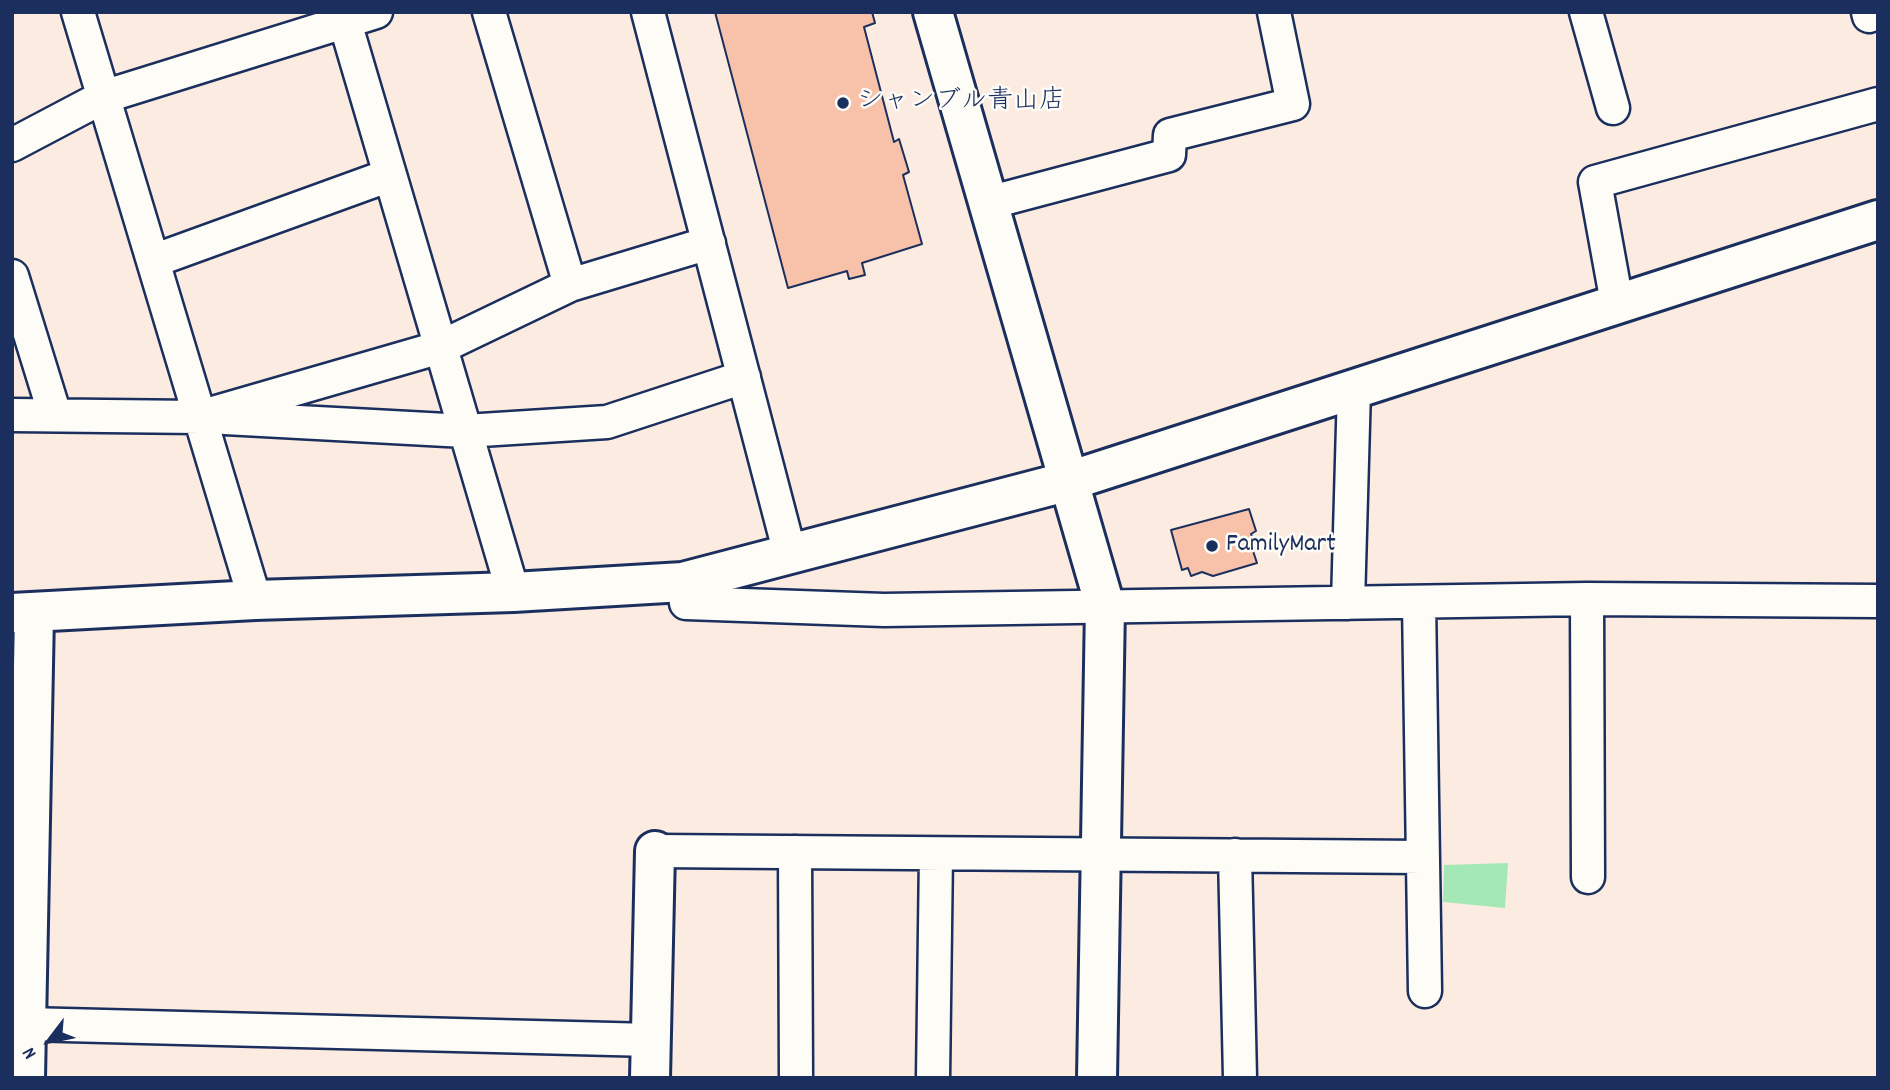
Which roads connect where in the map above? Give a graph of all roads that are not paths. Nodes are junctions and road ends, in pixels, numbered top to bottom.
1 (78, 12) edge
2 (376, 12) edge
3 (489, 12) edge
4 (648, 12) edge
5 (1274, 12) edge
6 (1586, 12) edge
7 (935, 13) edge
8 (344, 17) edge
9 (103, 97) junction
10 (1878, 104) edge
11 (1613, 107) dead end
12 (12, 145) edge
13 (390, 175) junction
14 (988, 203) junction
15 (1878, 220) edge
16 (709, 243) junction
17 (153, 261) junction
18 (12, 276) edge
19 (570, 285) junction
20 (1615, 292) dead end
21 (441, 347) junction
22 (744, 377) junction
23 (1354, 389) junction
24 (12, 415) edge
25 (55, 415) junction
26 (199, 417) junction
27 (465, 431) junction
28 (1069, 481) junction
29 (790, 554) junction
30 (682, 582) junction
31 (513, 592) junction
32 (1587, 599) junction
33 (255, 600) junction
34 (1878, 601) edge
35 (1419, 602) junction
36 (1348, 603) junction
37 (1105, 606) junction
38 (23, 614) edge
39 (655, 852) joint
40 (795, 852) junction
41 (936, 854) junction
42 (1101, 855) junction
43 (1235, 855) junction
44 (1423, 857) junction
45 (1588, 877) dead end
46 (1425, 991) dead end
47 (26, 1024) junction
48 (651, 1040) junction
49 (25, 1078) edge
50 (650, 1078) edge
51 (796, 1078) edge
52 (933, 1078) edge
53 (1097, 1078) edge
54 (1240, 1078) edge

1 - 9 street
2 - 8 street
3 - 19 street
4 - 16 street
5 - 14 street
6 - 11 street
7 - 14 street
8 - 9 street
8 - 13 street
9 - 12 street
9 - 17 street
10 - 20 street
13 - 17 street
13 - 21 street
14 - 28 street
15 - 23 street
16 - 19 street
16 - 22 street
17 - 26 street
18 - 25 street
19 - 21 street
21 - 26 street
21 - 27 street
22 - 27 street
22 - 29 street
23 - 28 street
23 - 36 street
24 - 25 street
25 - 26 street
26 - 27 street
26 - 33 street
27 - 31 street
28 - 29 street
28 - 37 street
29 - 30 street
30 - 31 street
30 - 37 street
31 - 33 street
32 - 34 street
32 - 35 street
32 - 45 street
33 - 38 street
35 - 36 street
35 - 44 street
36 - 37 street
37 - 42 street
38 - 47 street
39 - 40 street
39 - 48 street
40 - 41 street
40 - 51 street
41 - 42 street
41 - 52 street
42 - 43 street
42 - 53 street
43 - 44 street
43 - 54 street
44 - 46 street
47 - 48 street
47 - 49 street
48 - 50 street

